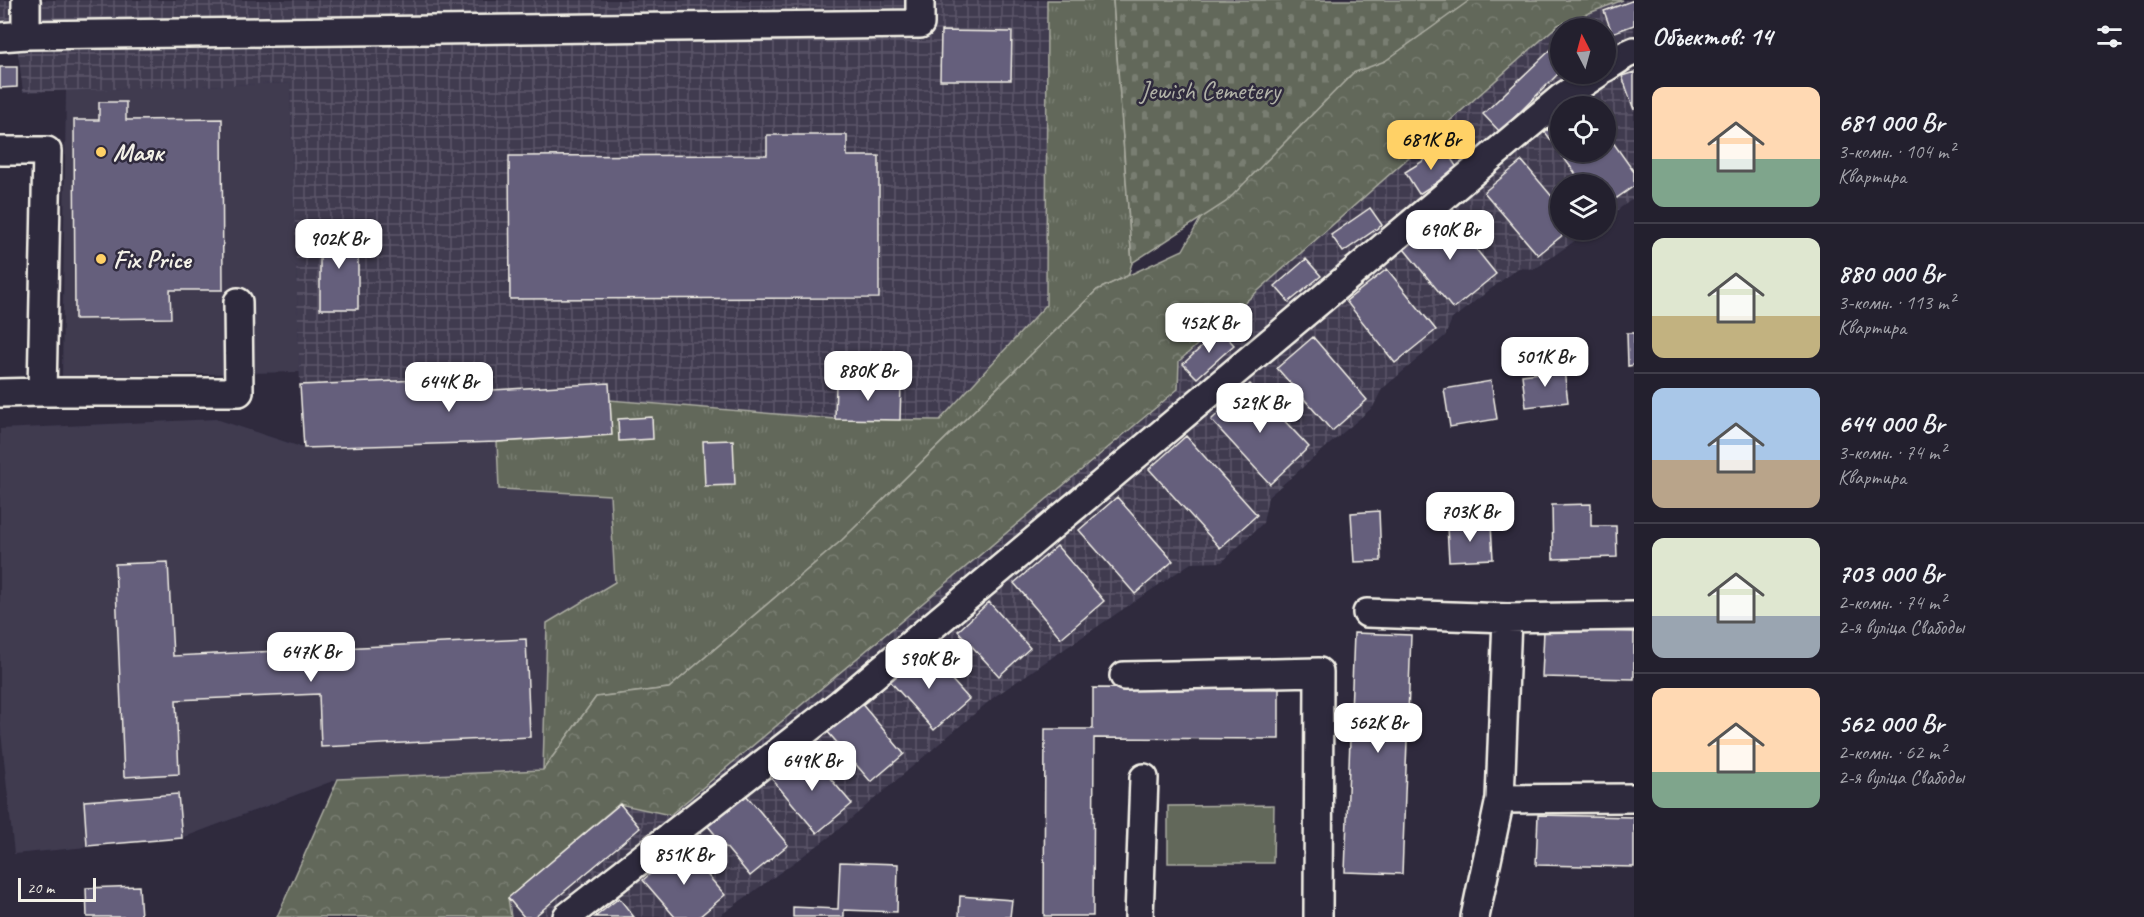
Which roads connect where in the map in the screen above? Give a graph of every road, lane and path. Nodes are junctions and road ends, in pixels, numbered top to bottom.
1 (26, 0) edge
2 (920, 0) edge
3 (13, 36) edge
4 (1634, 51) edge
5 (1616, 61) edge
6 (1582, 84) edge
7 (0, 152) edge
8 (238, 302) dead end
9 (42, 392) junction
10 (0, 393) edge
11 (1367, 613) dead end
12 (1634, 616) edge
13 (1506, 618) junction
14 (1124, 676) dead end
15 (1144, 778) dead end
16 (1634, 798) edge
17 (1500, 799) junction
18 (567, 917) edge
19 (1139, 917) edge
20 (1318, 917) edge
21 (1475, 917) edge

1 - 3 street
2 - 3 street
4 - 5 street
6 - 18 street
7 - 9 street
8 - 9 street
9 - 10 street
11 - 13 street
12 - 13 street
13 - 17 street
14 - 20 street
15 - 19 street
16 - 17 street
17 - 21 street

